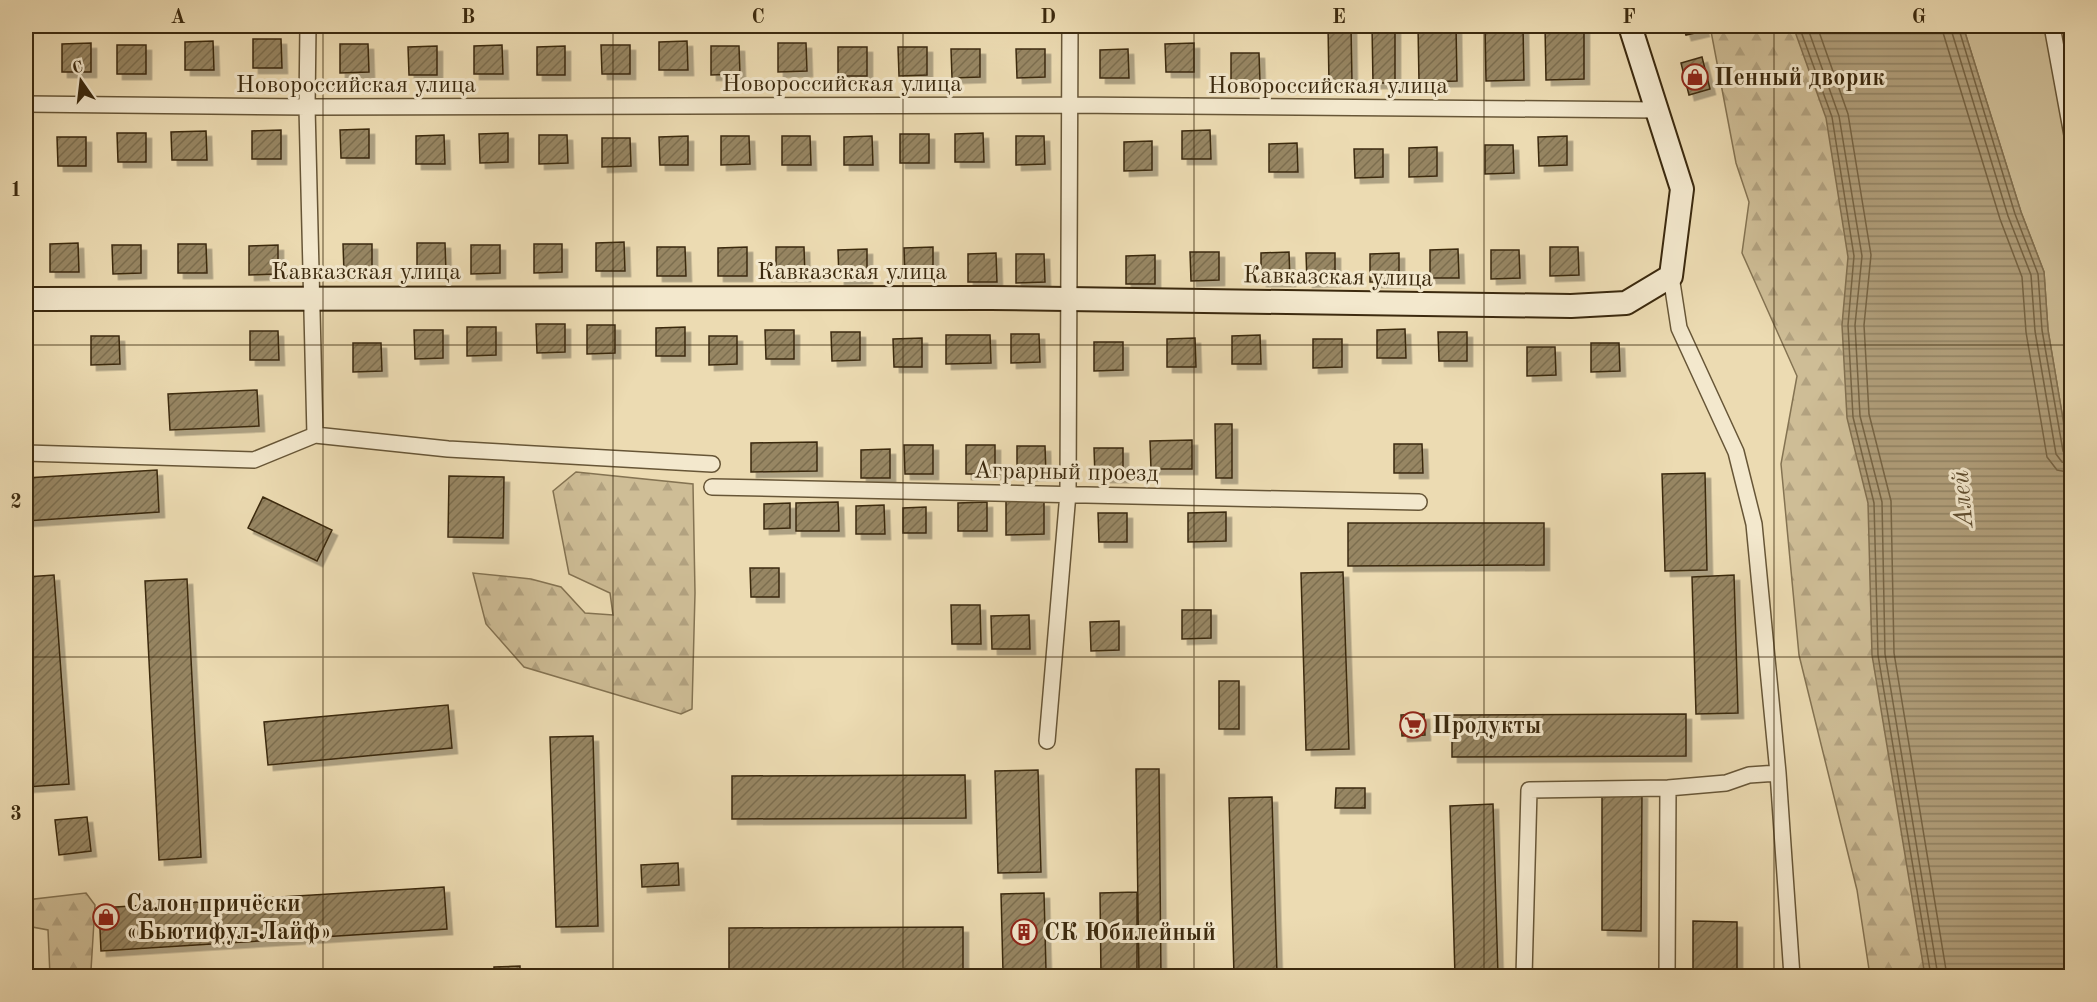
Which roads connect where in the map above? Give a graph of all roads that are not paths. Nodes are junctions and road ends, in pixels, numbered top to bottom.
1 (308, 26) edge
2 (1070, 26) edge
3 (1630, 26) edge
4 (2052, 26) edge
5 (26, 104) edge
6 (1068, 105) junction
7 (307, 107) junction
8 (1658, 110) junction
9 (2072, 135) edge
10 (1671, 276) junction
11 (26, 298) edge
12 (312, 298) junction
13 (1069, 299) junction
14 (315, 435) junction
15 (26, 453) edge
16 (712, 464) dead end
17 (712, 487) dead end
18 (1068, 493) junction
19 (1419, 502) dead end
20 (1047, 741) dead end
21 (1778, 773) junction
22 (1668, 788) junction
23 (1524, 976) edge
24 (1667, 976) edge
25 (1792, 976) edge

1 - 7 street
2 - 6 street
3 - 8 street
4 - 9 street
5 - 7 street, Новороссийская улица
6 - 7 street, Новороссийская улица
6 - 8 street, Новороссийская улица
6 - 13 street
7 - 12 street
8 - 10 street
10 - 13 street, Кавказская улица
10 - 21 street
11 - 12 street, Кавказская улица
12 - 13 street, Кавказская улица
12 - 14 street
13 - 18 street
14 - 15 street
14 - 16 street
17 - 18 street, Аграрный проезд
18 - 19 street, Аграрный проезд
18 - 20 street
21 - 22 street
21 - 25 street
22 - 23 street
22 - 24 street

